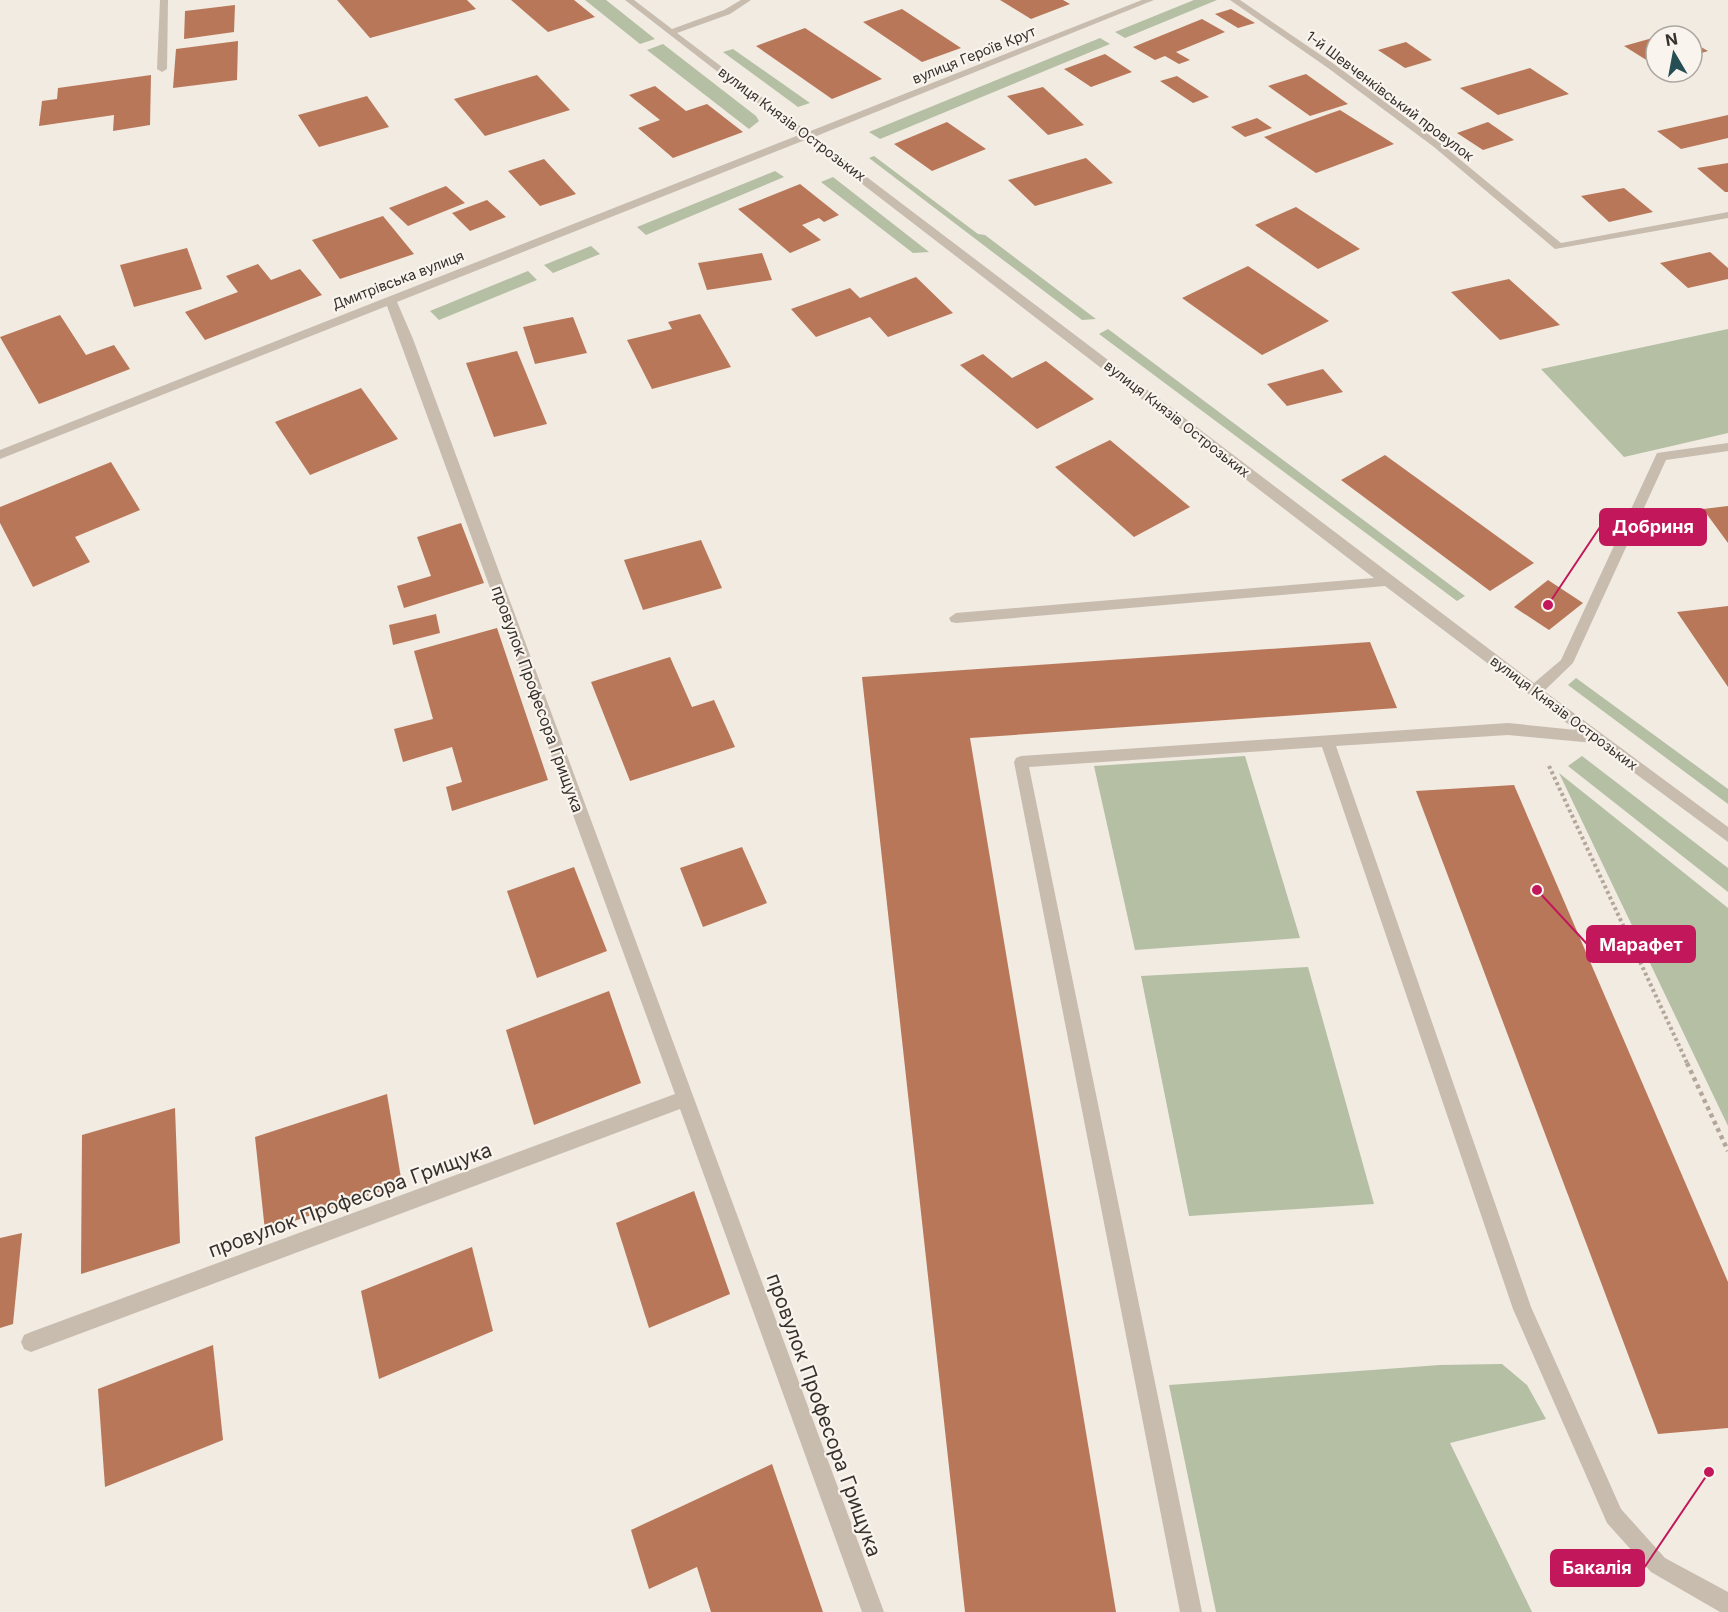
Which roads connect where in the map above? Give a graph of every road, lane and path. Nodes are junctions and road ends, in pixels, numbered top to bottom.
1 (164, 0) edge
2 (629, 0) edge
3 (747, 0) edge
4 (1150, 0) edge
5 (1234, 0) edge
6 (671, 32) junction
7 (162, 69) dead end
8 (808, 136) junction
9 (1728, 215) edge
10 (390, 299) junction
11 (1728, 447) edge
12 (0, 455) edge
13 (1387, 581) junction
14 (956, 618) dead end
15 (1534, 691) junction
16 (1597, 738) junction
17 (1328, 743) junction
18 (1548, 765) dead end
19 (1728, 836) edge
20 (684, 1099) junction
21 (1728, 1151) edge
22 (31, 1342) dead end
23 (1728, 1604) edge
24 (873, 1612) edge
25 (1191, 1612) edge

1 - 7 street
2 - 6 street, вулиця Князів Острозьких
3 - 6 street
4 - 8 street, вулиця Героїв Крут
5 - 9 street, 1-й Шевченківський провулок
6 - 8 street, вулиця Князів Острозьких
8 - 10 street, Дмитрівська вулиця
8 - 13 street, вулиця Князів Острозьких
10 - 12 street, Дмитрівська вулиця
10 - 20 street, провулок Професора Грищука
11 - 15 street
13 - 14 street
13 - 15 street, вулиця Князів Острозьких
15 - 16 street, вулиця Князів Острозьких
16 - 17 street
16 - 19 street, вулиця Князів Острозьких
17 - 23 street
17 - 25 street
18 - 21 path
20 - 22 street, провулок Професора Грищука
20 - 24 street, провулок Професора Грищука

